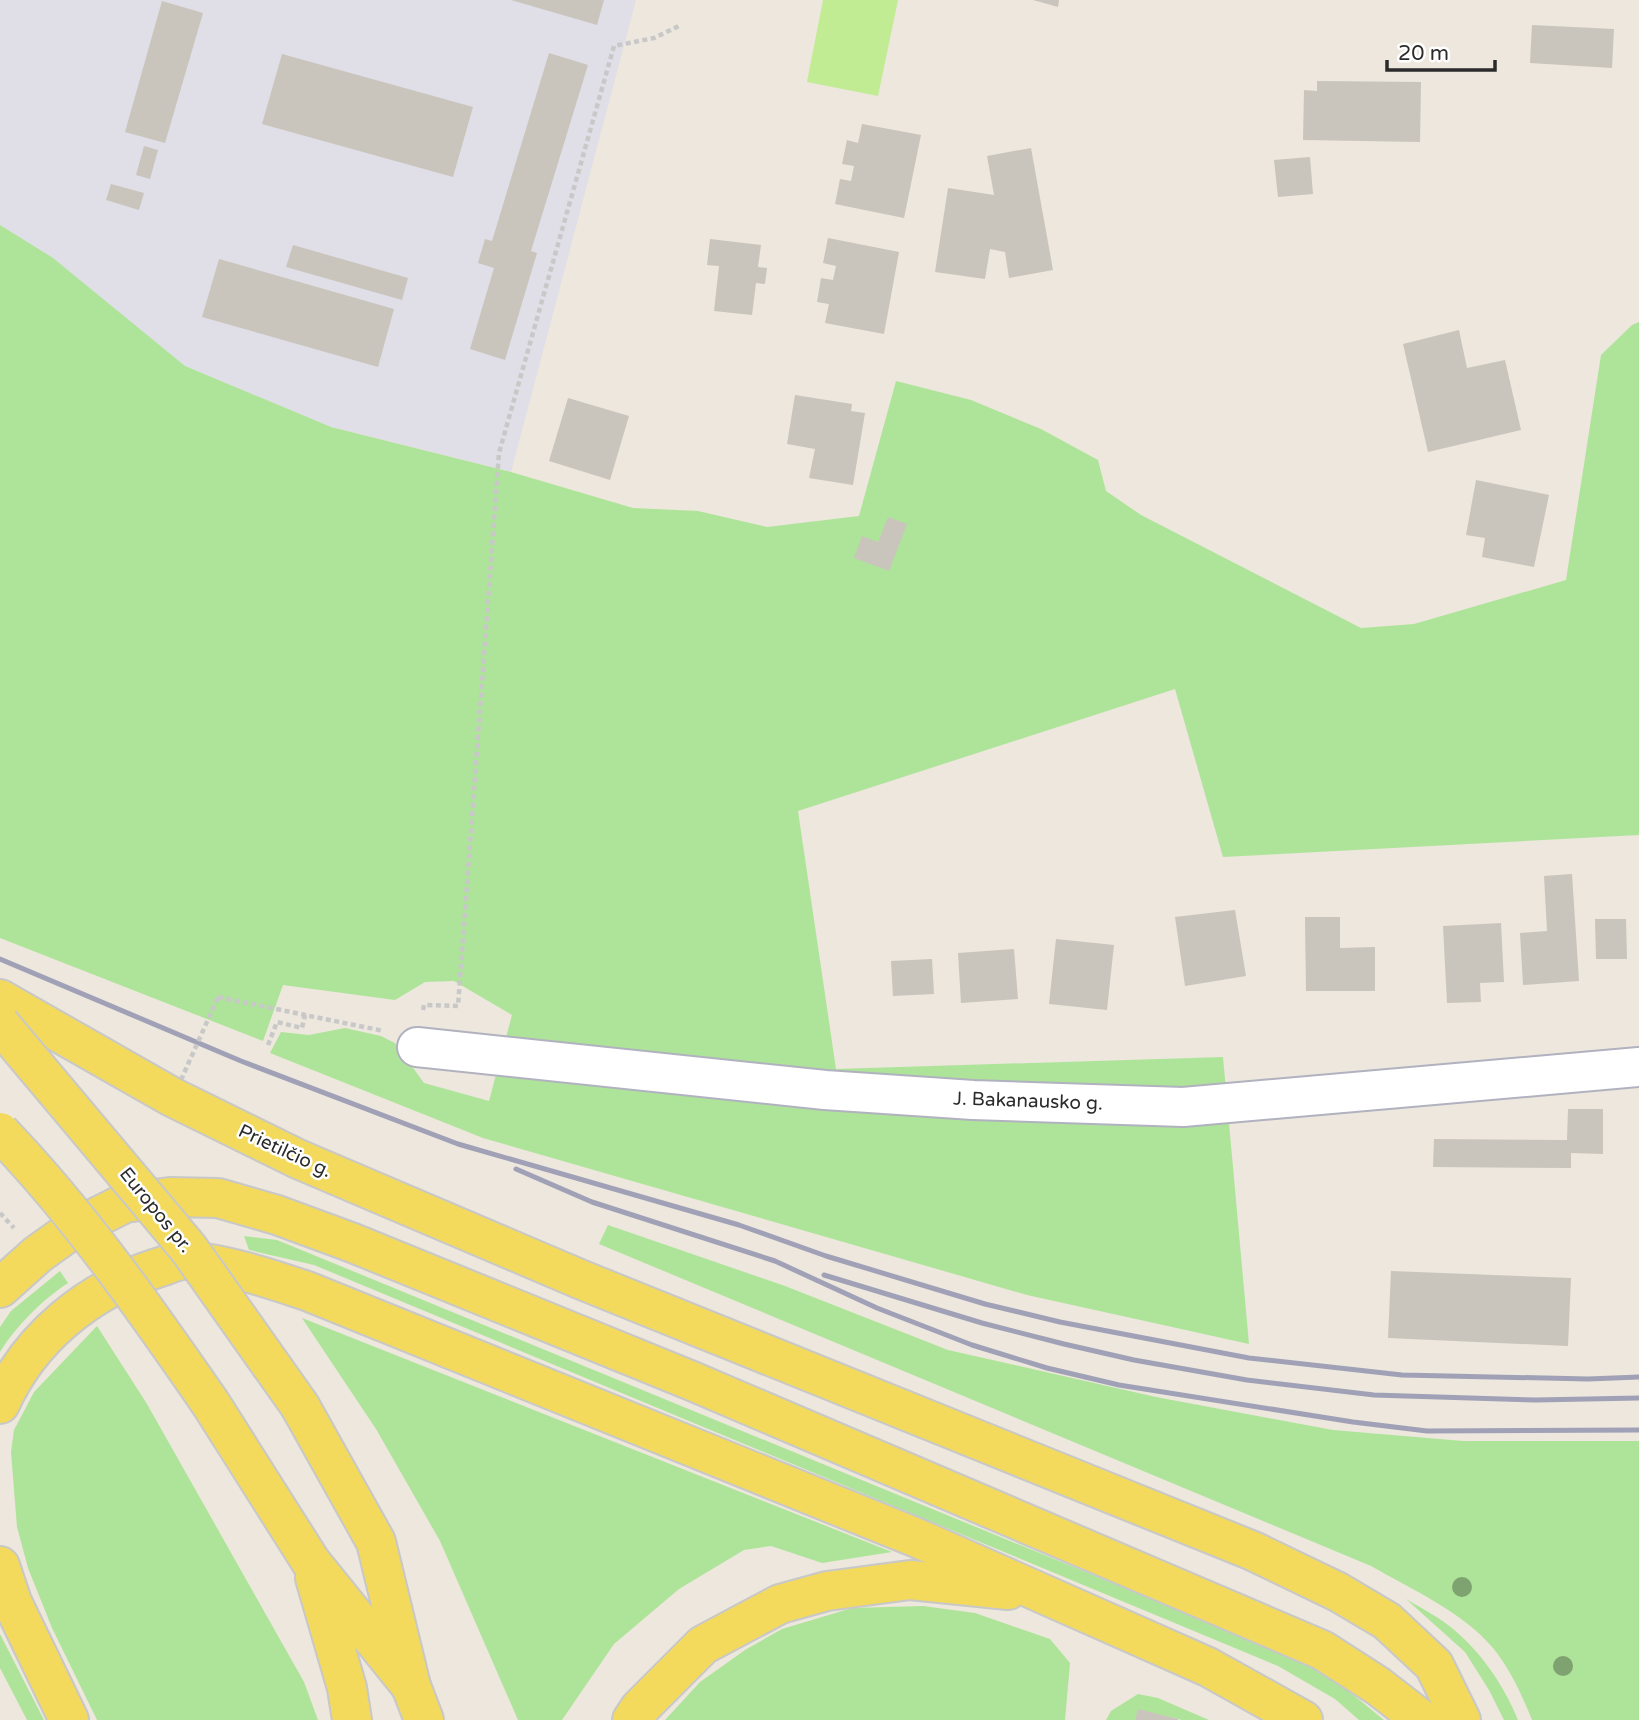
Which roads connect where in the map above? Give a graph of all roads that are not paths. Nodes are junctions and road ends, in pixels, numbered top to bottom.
1 (0, 999) edge
2 (0, 1024) edge
3 (418, 1047) road end
4 (1639, 1067) edge
5 (0, 1132) edge
6 (0, 1288) edge
7 (0, 1404) edge
8 (311, 1562) junction
9 (0, 1566) edge
10 (1041, 1594) junction
11 (418, 1703) edge
12 (69, 1720) edge
13 (352, 1720) edge
14 (632, 1720) edge
15 (1303, 1720) edge
16 (1422, 1720) edge
17 (1461, 1720) edge

1 - 17 main road, Prietilčio g.
2 - 11 main road, Europos pr., bridge
3 - 4 street, J. Bakanausko g.
5 - 8 main road, bridge
6 - 16 main road
7 - 10 main road
8 - 11 main road
8 - 13 main road
9 - 12 main road
10 - 14 main road
10 - 15 main road

